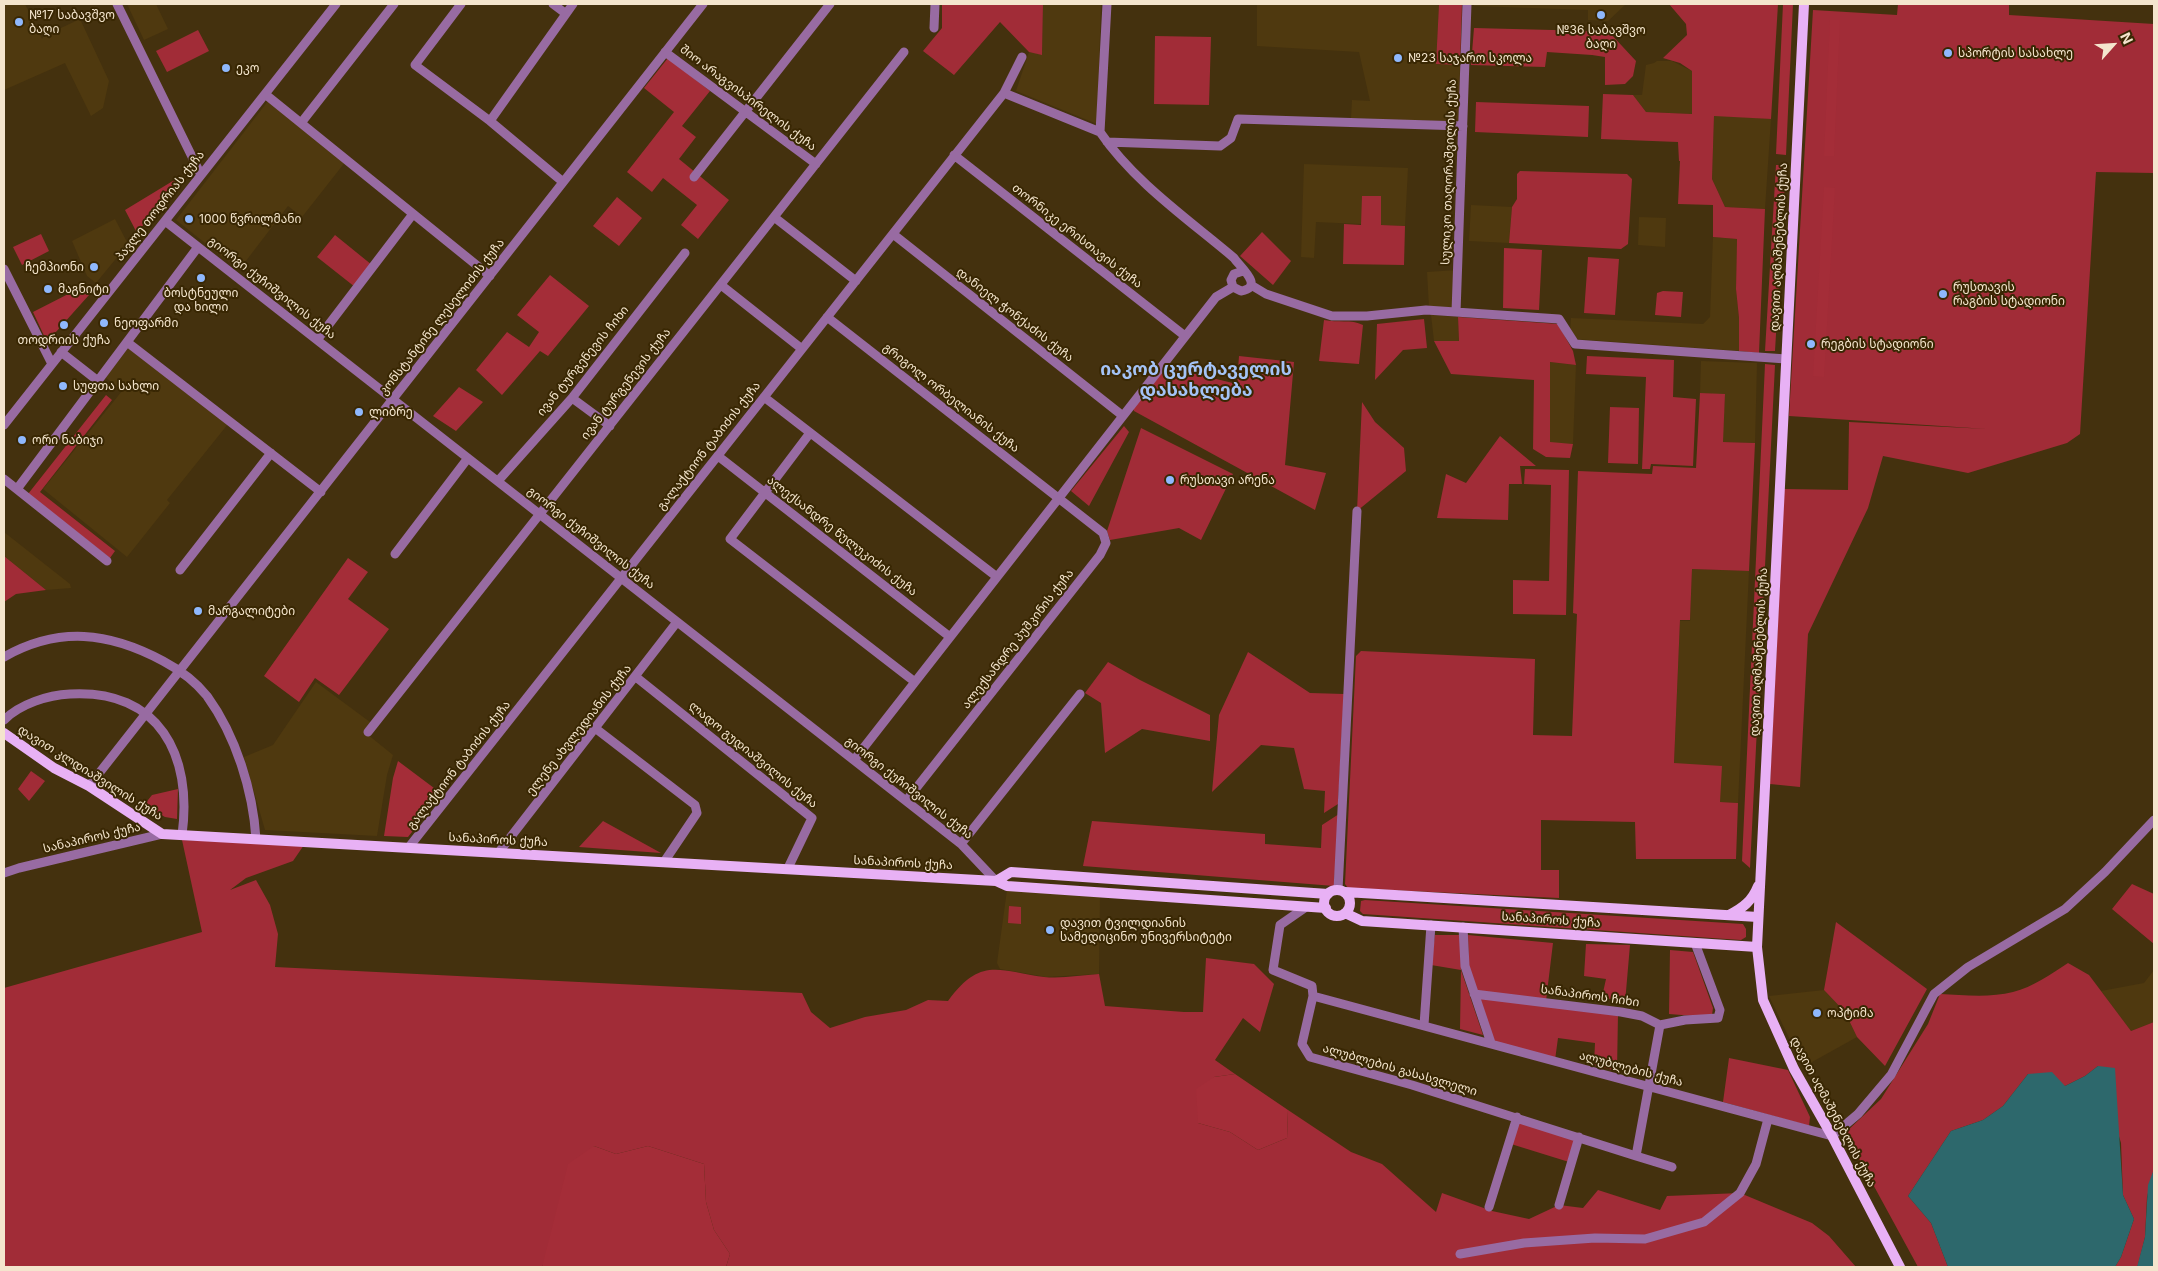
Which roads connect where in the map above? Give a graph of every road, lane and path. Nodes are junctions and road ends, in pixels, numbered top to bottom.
1 (117, 4) edge
2 (336, 4) edge
3 (394, 4) edge
4 (461, 4) edge
5 (553, 4) edge
6 (573, 4) edge
7 (703, 4) edge
8 (830, 4) edge
9 (935, 4) edge
10 (1107, 4) edge
11 (1467, 4) edge
12 (1804, 4) edge
13 (565, 13) junction
14 (934, 28) dead end
15 (665, 52) junction
16 (904, 52) dead end
17 (1022, 57) dead end
18 (1004, 93) junction
19 (265, 94) junction
20 (746, 111) junction
21 (490, 121) junction
22 (301, 123) junction
23 (1463, 126) junction
24 (1100, 132) junction
25 (1107, 142) junction
26 (954, 155) junction
27 (816, 164) junction
28 (200, 175) junction
29 (694, 177) dead end
30 (563, 182) junction
31 (413, 214) junction
32 (774, 217) junction
33 (165, 220) junction
34 (893, 234) junction
35 (198, 247) junction
36 (684, 253) dead end
37 (4, 269) edge
38 (1243, 271) junction
39 (490, 276) junction
40 (856, 281) junction
41 (721, 285) junction
42 (1251, 285) junction
43 (1233, 287) junction
44 (1456, 312) junction
45 (827, 317) junction
46 (1185, 336) junction
47 (317, 340) junction
48 (127, 342) junction
49 (802, 349) junction
50 (61, 352) junction
51 (1786, 359) junction
52 (52, 364) junction
53 (98, 381) junction
54 (764, 397) junction
55 (572, 398) junction
56 (393, 399) junction
57 (1122, 416) junction
58 (4, 424) edge
59 (610, 426) junction
60 (810, 433) junction
61 (271, 453) junction
62 (718, 456) junction
63 (468, 458) junction
64 (4, 479) edge
65 (498, 481) junction
66 (17, 489) junction
67 (321, 492) junction
68 (765, 493) junction
69 (1059, 498) junction
70 (1357, 511) dead end
71 (540, 514) junction
72 (395, 554) dead end
73 (107, 561) dead end
74 (180, 570) dead end
75 (997, 577) junction
76 (621, 578) junction
77 (677, 622) junction
78 (950, 637) junction
79 (4, 657) edge
80 (180, 671) junction
81 (636, 677) junction
82 (915, 682) junction
83 (1080, 694) dead end
84 (147, 714) junction
85 (4, 720) edge
86 (595, 728) junction
87 (368, 732) dead end
88 (4, 733) edge
89 (854, 760) junction
90 (89, 786) junction
91 (906, 801) junction
92 (2154, 820) edge
93 (162, 834) junction
94 (182, 835) junction
95 (256, 839) junction
96 (961, 844) junction
97 (409, 848) junction
98 (499, 852) junction
99 (664, 862) junction
100 (788, 868) junction
101 (4, 873) edge
102 (996, 880) junction
103 (1760, 881) junction
104 (1337, 892) junction
105 (1306, 907) junction
106 (1326, 908) junction
107 (1345, 913) junction
108 (1728, 916) junction
109 (1758, 917) junction
110 (1431, 925) junction
111 (1463, 927) junction
112 (1695, 942) junction
113 (1757, 946) junction
114 (1474, 994) junction
115 (1313, 996) junction
116 (1424, 1025) junction
117 (1660, 1025) junction
118 (1491, 1043) junction
119 (1648, 1087) junction
120 (1517, 1117) junction
121 (1768, 1120) junction
122 (1832, 1136) junction
123 (1578, 1138) junction
124 (1636, 1156) junction
125 (1672, 1167) dead end
126 (1559, 1204) dead end
127 (1489, 1207) dead end
128 (1460, 1254) dead end
129 (1900, 1267) edge

1 - 28 street
2 - 19 street, პავლე თოდრიას ქუჩა
3 - 22 street
4 - 21 street
5 - 13 street
6 - 13 street
7 - 15 street, კონსტანტინე ლესელიძის ქუჩა
8 - 20 street
9 - 14 street
10 - 24 street
11 - 23 street, სულიკო თაღორაშვილის ქუჩა
12 - 51 main road, დავით აღმაშენებლის ქუჩა
13 - 21 street
15 - 20 street, შიო არაგვისპირელის ქუჩა
15 - 30 street, კონსტანტინე ლესელიძის ქუჩა
16 - 27 street, ივან ტურგენევის ქუჩა
17 - 18 street, გალაქტიონ ტაბიძის ქუჩა
18 - 24 street
18 - 26 street, გალაქტიონ ტაბიძის ქუჩა
19 - 22 street
19 - 28 street, პავლე თოდრიას ქუჩა
20 - 27 street, შიო არაგვისპირელის ქუჩა
20 - 29 street
21 - 30 street
22 - 31 street
23 - 25 street
23 - 44 street, სულიკო თაღორაშვილის ქუჩა
24 - 25 street
25 - 38 street
26 - 34 street, გალაქტიონ ტაბიძის ქუჩა
26 - 46 street, თორნიკე ერისთავის ქუჩა
27 - 32 street, ივან ტურგენევის ქუჩა
28 - 33 street, პავლე თოდრიას ქუჩა
30 - 39 street, კონსტანტინე ლესელიძის ქუჩა
31 - 39 street
31 - 47 street
32 - 40 street
32 - 41 street, ივან ტურგენევის ქუჩა
33 - 35 street, გიორგი ქუჩიშვილის ქუჩა
33 - 50 street, პავლე თოდრიას ქუჩა
34 - 40 street, გალაქტიონ ტაბიძის ქუჩა
34 - 57 street, დანიელ ჭონქაძის ქუჩა
35 - 47 street, გიორგი ქუჩიშვილის ქუჩა
35 - 48 street
36 - 55 street, ივან ტურგენევის ჩიხი
37 - 52 street
38 - 42 street
38 - 43 street
39 - 56 street, კონსტანტინე ლესელიძის ქუჩა
40 - 45 street, გალაქტიონ ტაბიძის ქუჩა
41 - 49 street
41 - 59 street, ივან ტურგენევის ქუჩა
42 - 43 street
42 - 44 street
43 - 46 street
44 - 51 street
45 - 49 street, გალაქტიონ ტაბიძის ქუჩა
45 - 69 street, გრიგოლ ორბელიანის ქუჩა
46 - 57 street
47 - 56 street, გიორგი ქუჩიშვილის ქუჩა
48 - 53 street
48 - 61 street
49 - 54 street, გალაქტიონ ტაბიძის ქუჩა
50 - 52 street, პავლე თოდრიას ქუჩა
50 - 53 street
51 - 103 main road, დავით აღმაშენებლის ქუჩა
52 - 58 street, პავლე თოდრიას ქუჩა
53 - 66 street
54 - 60 street
54 - 62 street, გალაქტიონ ტაბიძის ქუჩა
55 - 59 street
55 - 65 street, ივან ტურგენევის ჩიხი
56 - 63 street, გიორგი ქუჩიშვილის ქუჩა
56 - 67 street, კონსტანტინე ლესელიძის ქუჩა
57 - 69 street
59 - 71 street, ივან ტურგენევის ქუჩა
60 - 68 street
60 - 75 street
61 - 67 street
61 - 74 street
62 - 68 street, ალექსანდრე წულუკიძის ქუჩა
62 - 76 street, გალაქტიონ ტაბიძის ქუჩა
63 - 65 street, გიორგი ქუჩიშვილის ქუჩა
63 - 72 street
64 - 66 street
65 - 71 street, გიორგი ქუჩიშვილის ქუჩა
66 - 73 street
67 - 80 street, კონსტანტინე ლესელიძის ქუჩა
68 - 78 street, ალექსანდრე წულუკიძის ქუჩა
68 - 82 street
69 - 75 street
69 - 91 street, ალექსანდრე პუშკინის ქუჩა
70 - 104 street
71 - 76 street, გიორგი ქუჩიშვილის ქუჩა
71 - 87 street, ივან ტურგენევის ქუჩა
75 - 78 street
76 - 77 street, გიორგი ქუჩიშვილის ქუჩა
76 - 97 street, გალაქტიონ ტაბიძის ქუჩა
77 - 81 street, ელენე ახვლედიანის ქუჩა
77 - 89 street, გიორგი ქუჩიშვილის ქუჩა
78 - 82 street
79 - 80 street
80 - 84 street, კონსტანტინე ლესელიძის ქუჩა
80 - 95 street
81 - 86 street, ელენე ახვლედიანის ქუჩა
81 - 100 street, ლადო გუდიაშვილის ქუჩა
82 - 89 street
83 - 96 street
84 - 85 street
84 - 90 street, კონსტანტინე ლესელიძის ქუჩა
84 - 94 street
86 - 98 street, ელენე ახვლედიანის ქუჩა
86 - 99 street
88 - 90 main road, დავით კლდიაშვილის ქუჩა
89 - 91 street, გიორგი ქუჩიშვილის ქუჩა
90 - 93 main road, დავით კლდიაშვილის ქუჩა
91 - 96 street, გიორგი ქუჩიშვილის ქუჩა
92 - 122 street
93 - 94 main road, სანაპიროს ქუჩა
93 - 101 street, სანაპიროს ქუჩა
94 - 95 main road, სანაპიროს ქუჩა
95 - 97 main road, სანაპიროს ქუჩა
96 - 102 street, გიორგი ქუჩიშვილის ქუჩა
97 - 98 main road, სანაპიროს ქუჩა
98 - 99 main road, სანაპიროს ქუჩა
99 - 100 main road, სანაპიროს ქუჩა
100 - 102 main road, სანაპიროს ქუჩა
102 - 104 main road, სანაპიროს ქუჩა
102 - 105 main road, სანაპიროს ქუჩა
103 - 108 main road
103 - 109 main road, დავით აღმაშენებლის ქუჩა
104 - 106 main road
104 - 107 main road
104 - 108 main road, სანაპიროს ქუჩა
105 - 106 main road, სანაპიროს ქუჩა
105 - 115 street
106 - 107 main road
107 - 110 main road, სანაპიროს ქუჩა
108 - 109 main road, სანაპიროს ქუჩა
109 - 113 main road, დავით აღმაშენებლის ქუჩა
110 - 111 main road, სანაპიროს ქუჩა
110 - 116 street
111 - 112 main road, სანაპიროს ქუჩა
111 - 114 street
112 - 113 main road, სანაპიროს ქუჩა
112 - 117 street
113 - 122 main road, დავით აღმაშენებლის ქუჩა
114 - 117 street, სანაპიროს ჩიხი
114 - 118 street
115 - 116 street, ალუბლების ქუჩა
115 - 120 street, ალუბლების გასასვლელი
116 - 118 street, ალუბლების ქუჩა
117 - 119 street
118 - 119 street, ალუბლების ქუჩა
119 - 121 street, ალუბლების ქუჩა
119 - 124 street
120 - 123 street, ალუბლების გასასვლელი
120 - 127 street
121 - 122 street, ალუბლების ქუჩა
121 - 128 street
122 - 129 main road, დავით აღმაშენებლის ქუჩა
123 - 124 street, ალუბლების გასასვლელი
123 - 126 street
124 - 125 street, ალუბლების გასასვლელი

